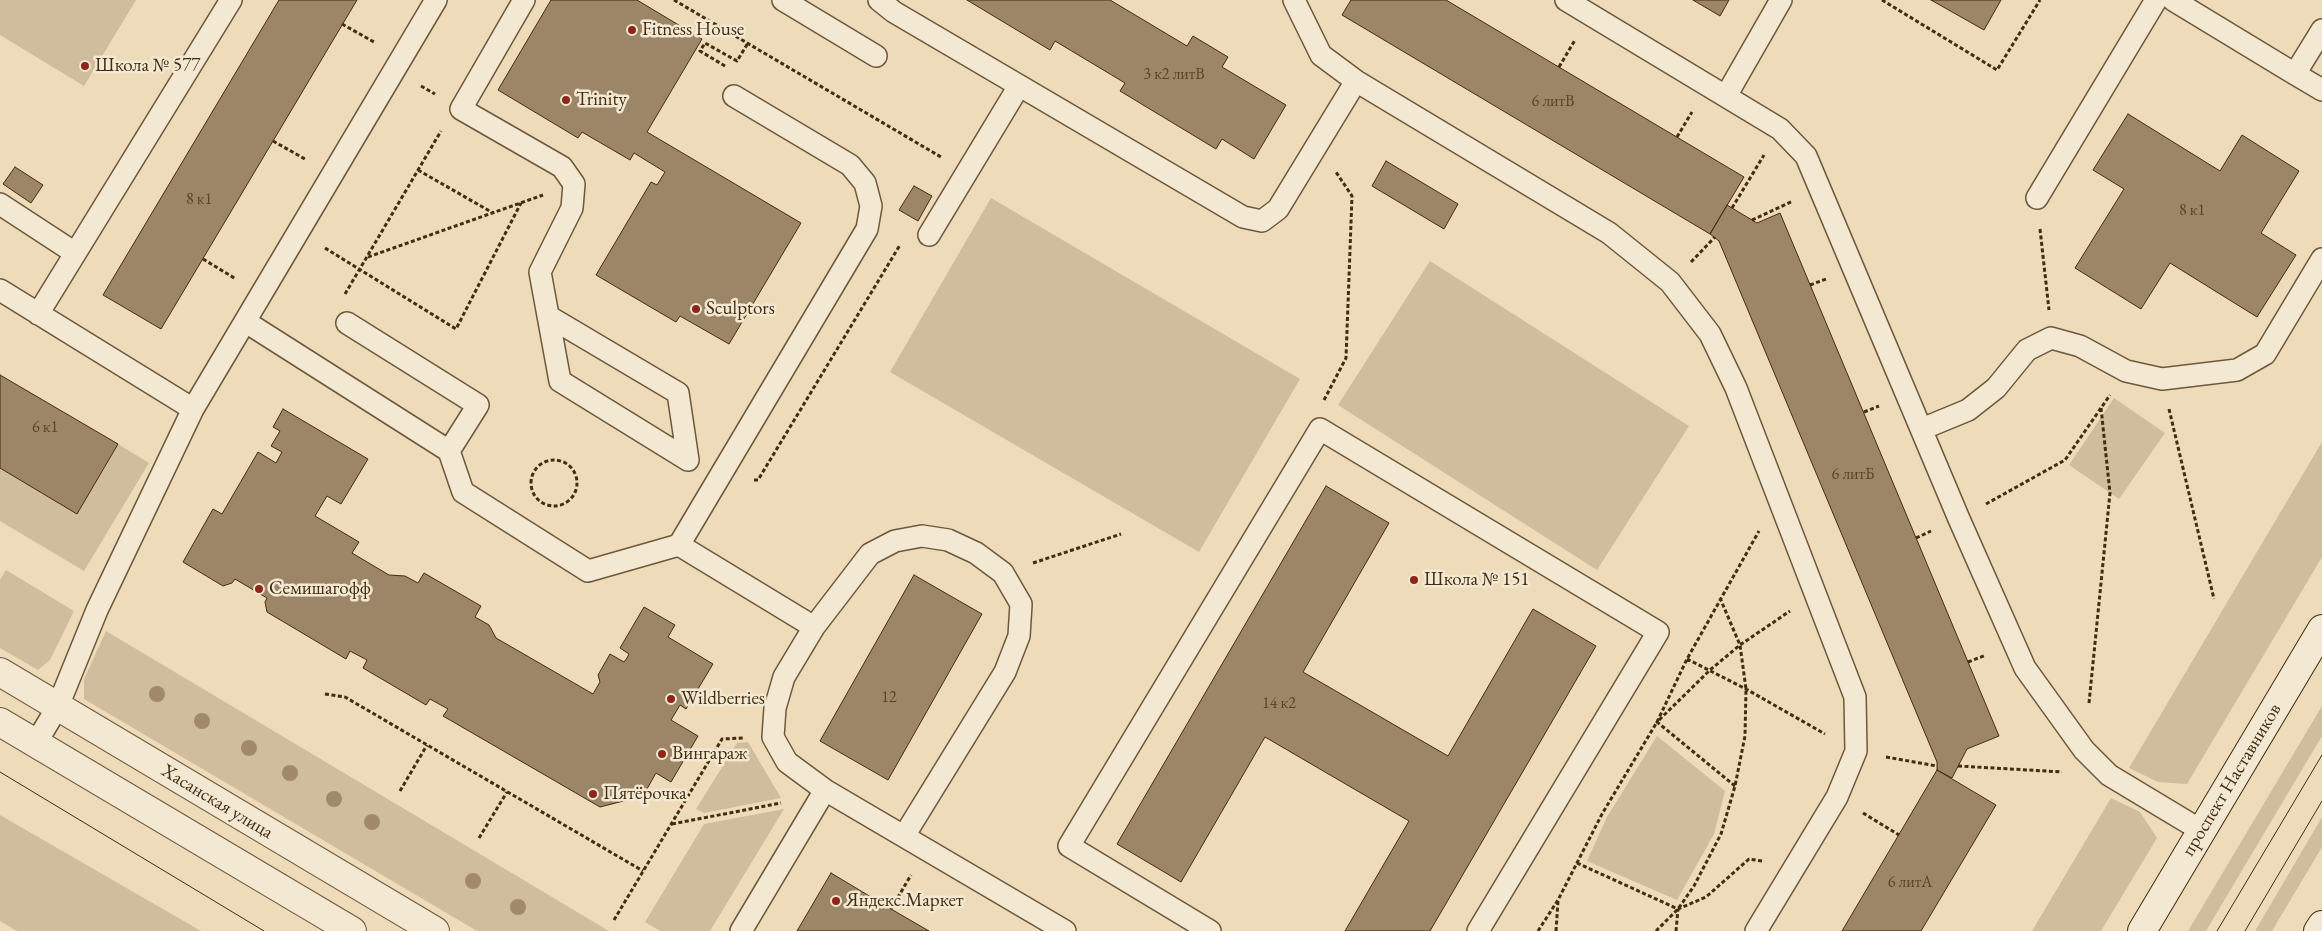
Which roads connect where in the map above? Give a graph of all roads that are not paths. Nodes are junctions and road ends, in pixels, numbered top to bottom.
1 (231, 0) edge
2 (436, 0) edge
3 (524, 0) edge
4 (783, 0) edge
5 (879, 0) edge
6 (1294, 0) edge
7 (1566, 0) edge
8 (1781, 0) edge
9 (2156, 0) edge
10 (2173, 0) edge
11 (2322, 30) edge
12 (876, 56) dead end
13 (2295, 74) junction
14 (1356, 81) junction
15 (1019, 86) junction
16 (2322, 90) edge
17 (734, 96) dead end
18 (1726, 96) junction
19 (2037, 198) road end
20 (0, 204) edge
21 (928, 235) road end
22 (75, 254) junction
23 (2322, 259) edge
24 (0, 290) edge
25 (38, 314) junction
26 (548, 316) junction
27 (246, 322) junction
28 (347, 323) dead end
29 (193, 409) junction
30 (1922, 428) junction
31 (449, 451) junction
32 (679, 545) junction
33 (814, 627) junction
34 (2322, 629) edge
35 (0, 672) edge
36 (58, 706) junction
37 (0, 722) edge
38 (36, 743) junction
39 (826, 790) junction
40 (2202, 831) junction
41 (904, 836) junction
42 (2322, 925) edge
43 (352, 931) edge
44 (435, 931) edge
45 (742, 931) edge
46 (1065, 931) edge
47 (1210, 931) edge
48 (1478, 931) edge
49 (1756, 931) edge
50 (2142, 931) edge
51 (2318, 931) edge

1 - 22 lane
2 - 27 lane
3 - 26 lane
4 - 12 lane
5 - 15 lane
6 - 14 lane
7 - 18 lane
8 - 18 lane
9 - 19 lane
10 - 13 lane
11 - 13 lane
13 - 16 lane
14 - 15 lane
14 - 49 lane
15 - 21 lane
17 - 32 lane
18 - 30 lane
20 - 22 lane
22 - 25 lane
23 - 30 lane
24 - 25 lane
25 - 29 lane
26 - 26 lane
27 - 29 lane
27 - 31 lane
28 - 31 lane
29 - 36 lane
30 - 40 lane
31 - 32 lane
32 - 33 lane
33 - 39 lane
33 - 41 lane
34 - 40 street, проспект Наставников
35 - 36 street, Хасанская улица
36 - 38 lane
36 - 44 street, Хасанская улица
37 - 38 street
38 - 43 street
39 - 41 lane
39 - 45 lane
40 - 50 street, проспект Наставников
41 - 46 lane
42 - 51 street
47 - 48 lane

